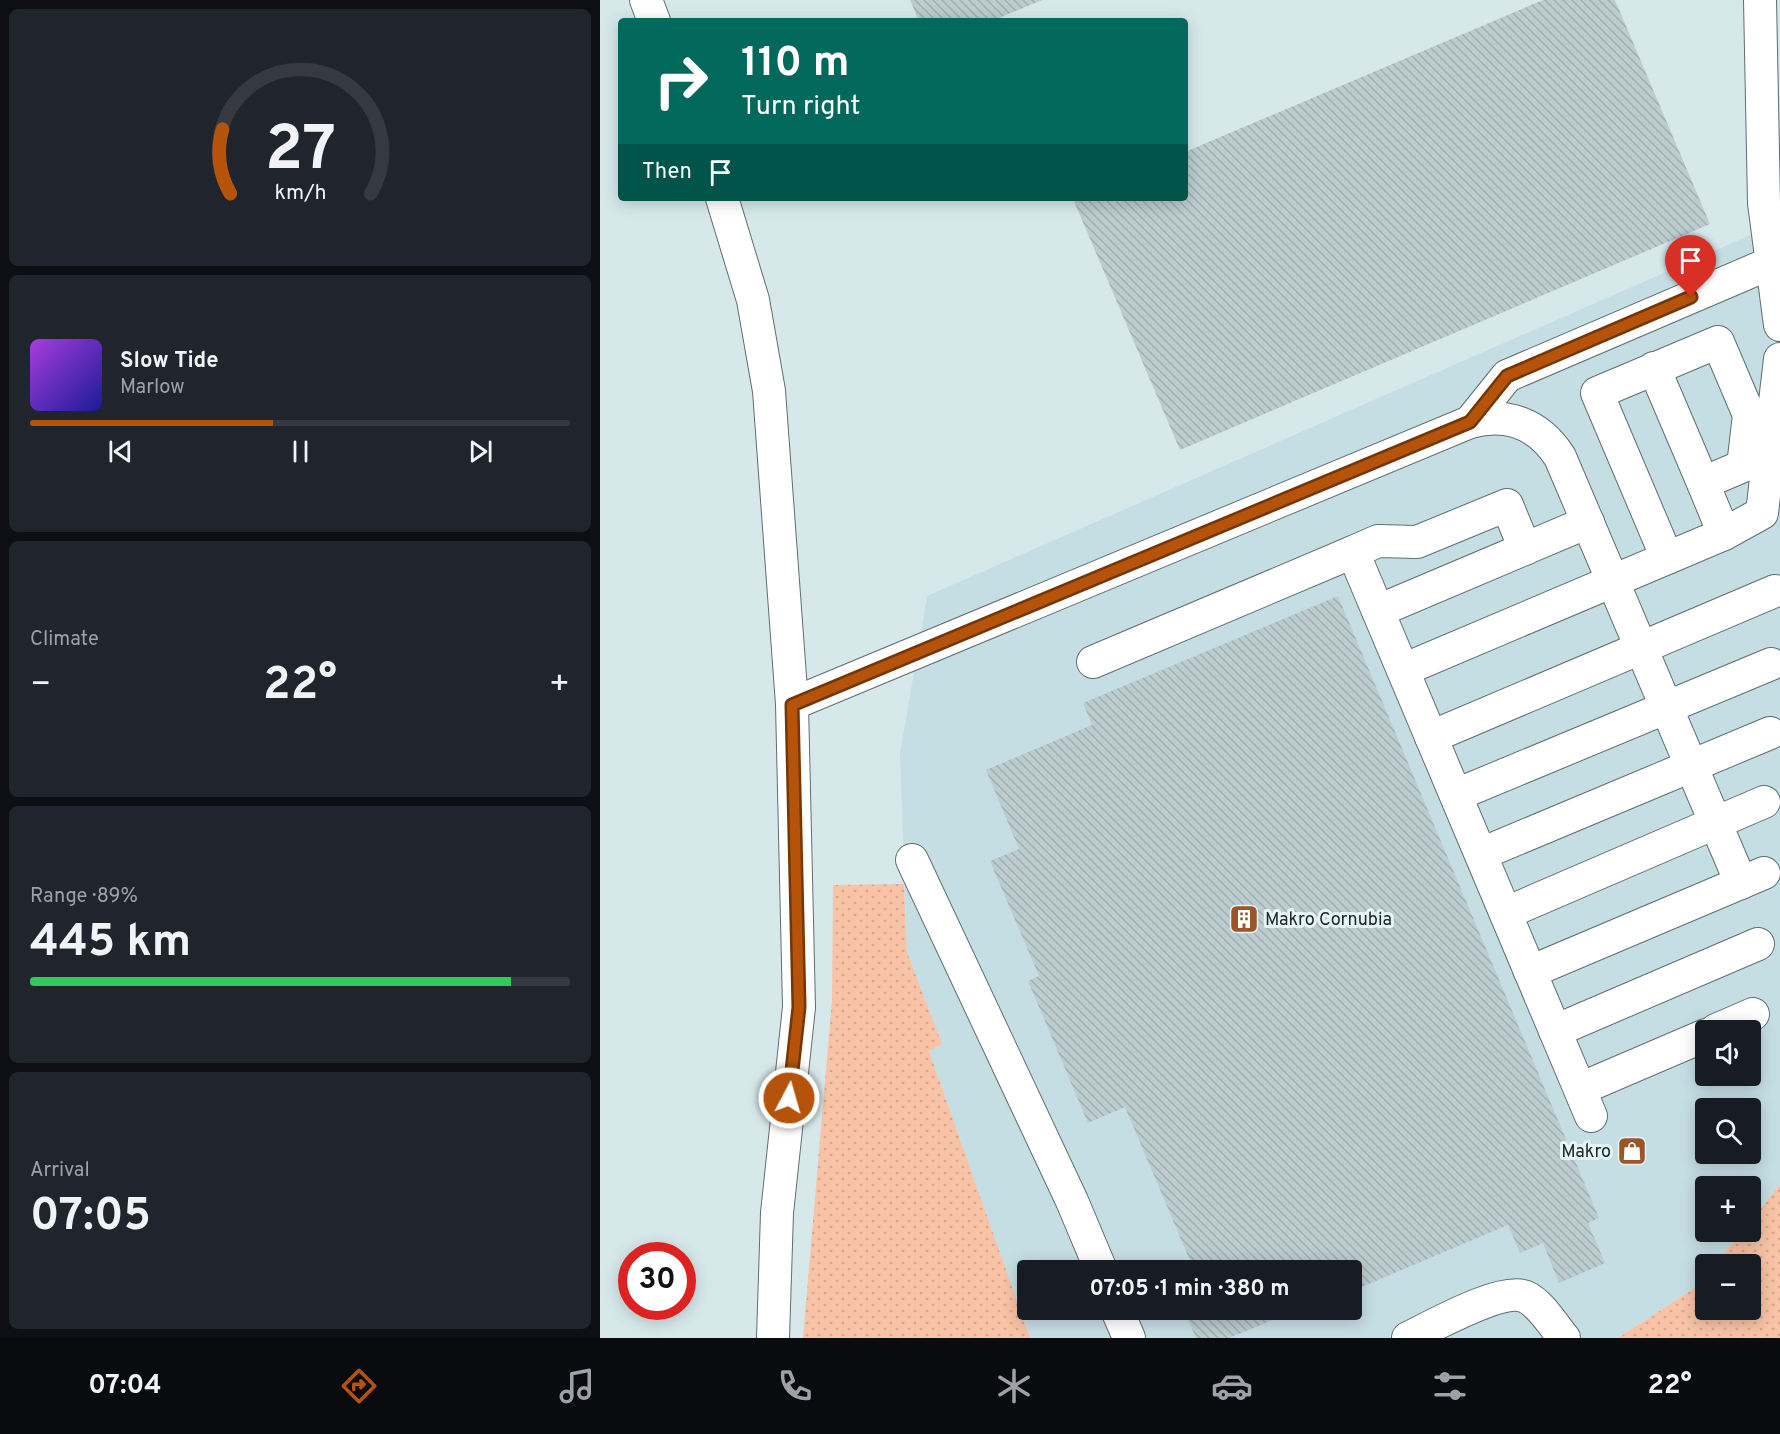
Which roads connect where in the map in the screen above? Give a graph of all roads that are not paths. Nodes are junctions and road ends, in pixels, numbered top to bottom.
1 (646, 0) edge
2 (1760, 0) edge
3 (653, 18) edge
4 (723, 201) edge
5 (1773, 262) junction
6 (1780, 325) edge
7 (1780, 359) edge
8 (1654, 368) junction
9 (1470, 422) junction
10 (1703, 483) junction
11 (1588, 522) junction
12 (1724, 534) junction
13 (1525, 549) junction
14 (1353, 552) junction
15 (1667, 558) junction
16 (1612, 581) junction
17 (1775, 591) dead end
18 (1378, 611) junction
19 (1641, 648) junction
20 (1093, 662) dead end
21 (1771, 664) dead end
22 (1403, 670) junction
23 (792, 705) junction
24 (1666, 706) junction
25 (1770, 733) dead end
26 (1431, 737) junction
27 (1691, 765) junction
28 (1456, 795) junction
29 (1764, 802) dead end
30 (1716, 824) junction
31 (1481, 854) junction
32 (912, 860) dead end
33 (1506, 913) junction
34 (1758, 944) dead end
35 (1530, 972) junction
36 (1753, 1014) dead end
37 (1739, 1020) edge
38 (1555, 1031) junction
39 (1695, 1041) edge
40 (1097, 1260) edge
41 (1122, 1320) edge
42 (773, 1338) edge
43 (1129, 1338) edge
44 (1408, 1338) edge
45 (1564, 1338) edge

1 - 3 street
2 - 5 street
4 - 23 street
5 - 6 street
5 - 9 street
7 - 12 street
8 - 10 street
8 - 10 street
8 - 15 street
9 - 11 street
9 - 23 street
10 - 12 street
11 - 13 street
11 - 16 street
12 - 15 street
13 - 14 street
13 - 18 street
14 - 18 street
14 - 20 street
15 - 16 street
16 - 19 street
16 - 22 street
17 - 19 street
18 - 22 street
19 - 24 street
19 - 26 street
21 - 24 street
22 - 26 street
23 - 42 street
24 - 27 street
24 - 28 street
25 - 27 street
26 - 28 street
27 - 30 street
27 - 31 street
28 - 31 street
29 - 30 street
30 - 33 street
30 - 35 street
31 - 33 street
32 - 40 street
33 - 35 street
34 - 38 street
35 - 38 street
36 - 37 street
38 - 39 street
41 - 43 street
44 - 45 street

